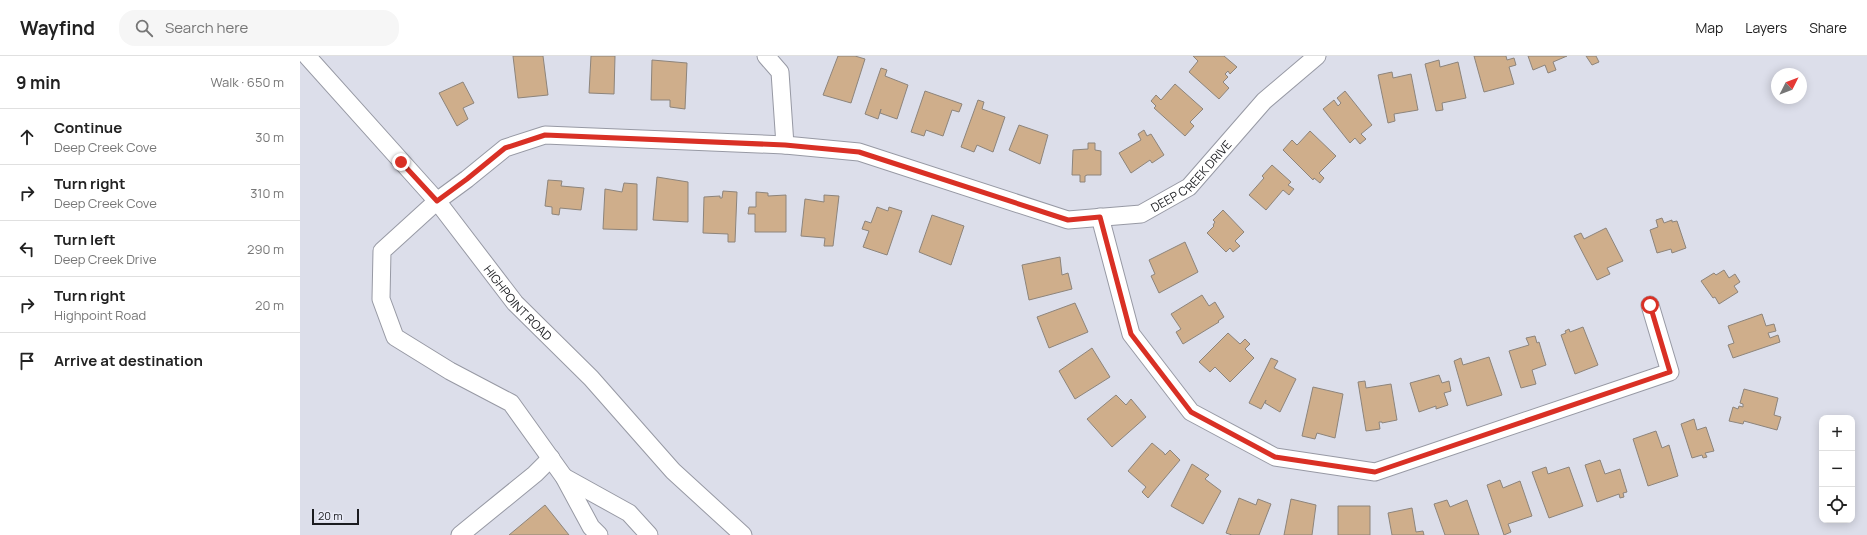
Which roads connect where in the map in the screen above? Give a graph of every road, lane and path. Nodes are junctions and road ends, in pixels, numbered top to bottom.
1 (308, 56) edge
2 (766, 56) edge
3 (1317, 56) edge
4 (785, 145) junction
5 (437, 201) junction
6 (1100, 217) junction
7 (1650, 305) dead end
8 (551, 458) junction
9 (564, 477) junction
10 (460, 535) edge
11 (599, 535) edge
12 (649, 535) edge
13 (743, 535) edge

1 - 5 street, HIGHPOINT ROAD
2 - 4 street
3 - 6 street, DEEP CREEK DRIVE
4 - 5 street, DEEP CREEK DRIVE
4 - 6 street, DEEP CREEK DRIVE
5 - 8 street, DEEP CREEK DRIVE
5 - 13 street, HIGHPOINT ROAD
6 - 7 street
8 - 9 street, DEEP CREEK DRIVE
8 - 10 street
9 - 11 street, DEEP CREEK DRIVE
9 - 12 street

